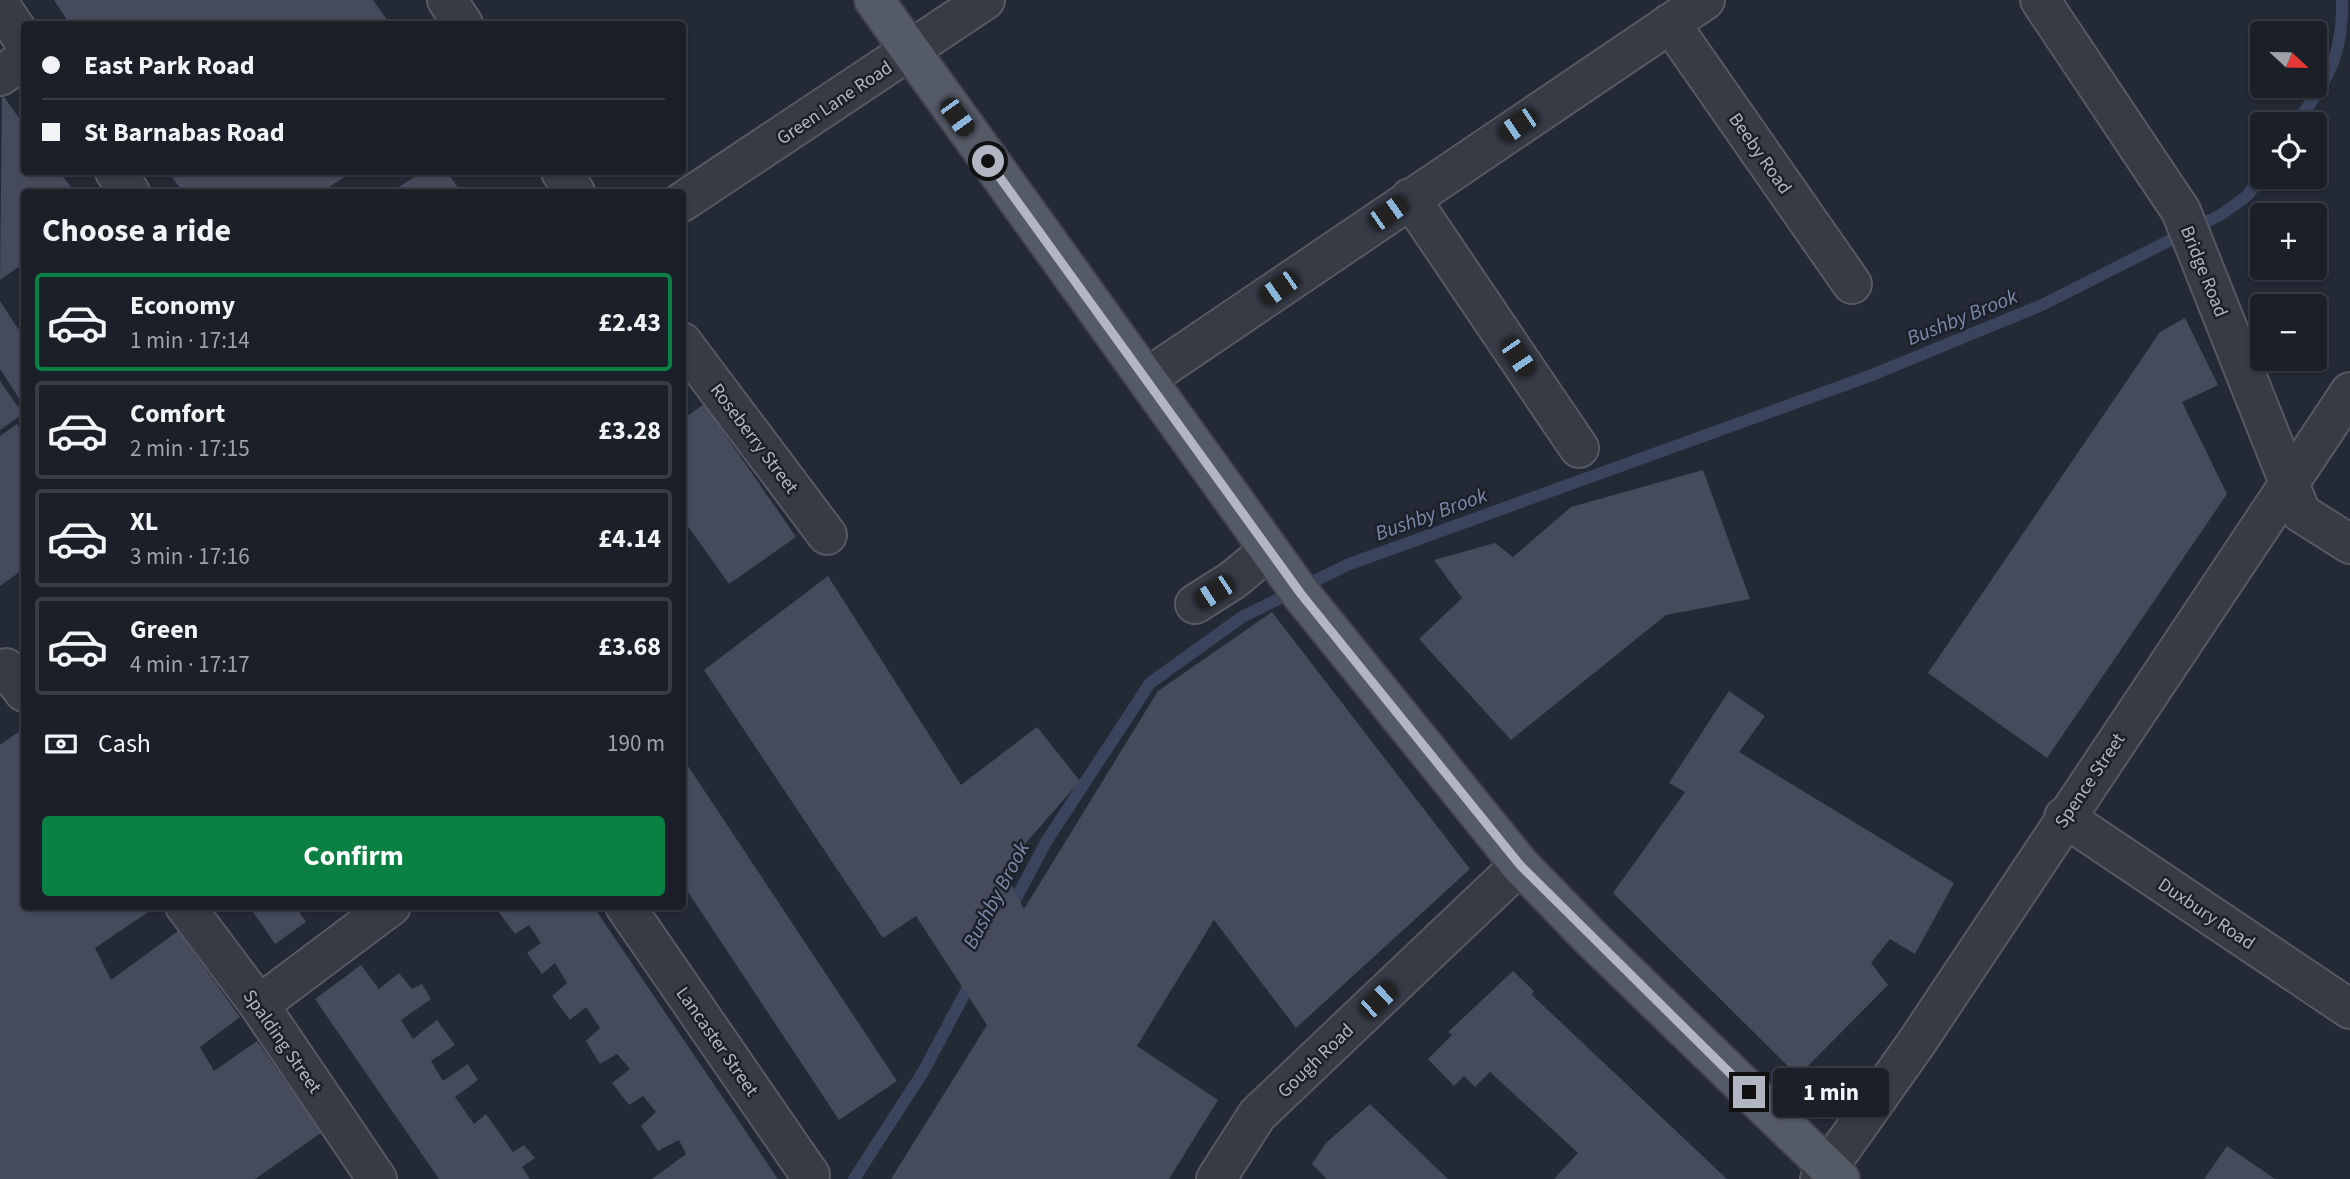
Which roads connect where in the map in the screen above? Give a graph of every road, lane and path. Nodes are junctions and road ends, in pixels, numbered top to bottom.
1 (447, 0) edge
2 (874, 0) edge
3 (985, 0) edge
4 (1705, 0) edge
5 (2040, 0) edge
6 (0, 5) edge
7 (461, 21) edge
8 (1670, 23) junction
9 (21, 36) edge
10 (909, 52) junction
11 (21, 61) edge
12 (0, 76) edge
13 (1410, 198) junction
14 (686, 199) edge
15 (1852, 284) dead end
16 (686, 347) edge
17 (1147, 378) junction
18 (2350, 392) edge
19 (1579, 448) dead end
20 (2290, 482) junction
21 (827, 535) dead end
22 (2350, 544) edge
23 (1284, 571) junction
24 (1195, 604) dead end
25 (2064, 817) junction
26 (1520, 865) junction
27 (188, 910) edge
28 (386, 910) edge
29 (628, 910) edge
30 (258, 1005) junction
31 (2350, 1009) edge
32 (810, 1175) dead end
33 (1829, 1175) edge
34 (377, 1179) edge
35 (1216, 1179) edge

1 - 7 street
2 - 10 main road
3 - 10 street, Green Lane Road
4 - 8 street
5 - 20 street, Bridge Road
6 - 9 street
8 - 13 street
8 - 15 street, Beeby Road
10 - 14 street, Green Lane Road
10 - 17 main road
11 - 12 street
13 - 17 street
13 - 19 street
16 - 21 street, Roseberry Street
17 - 23 main road
18 - 20 street, Spence Street
20 - 22 street, Bridge Road
20 - 25 street, Spence Street
23 - 24 street
23 - 26 main road
25 - 31 street, Duxbury Road
25 - 33 street, Spence Street
26 - 33 main road
26 - 35 street, Gough Road
27 - 30 street, Spalding Street
28 - 30 street
29 - 32 street, Lancaster Street
30 - 34 street, Spalding Street

